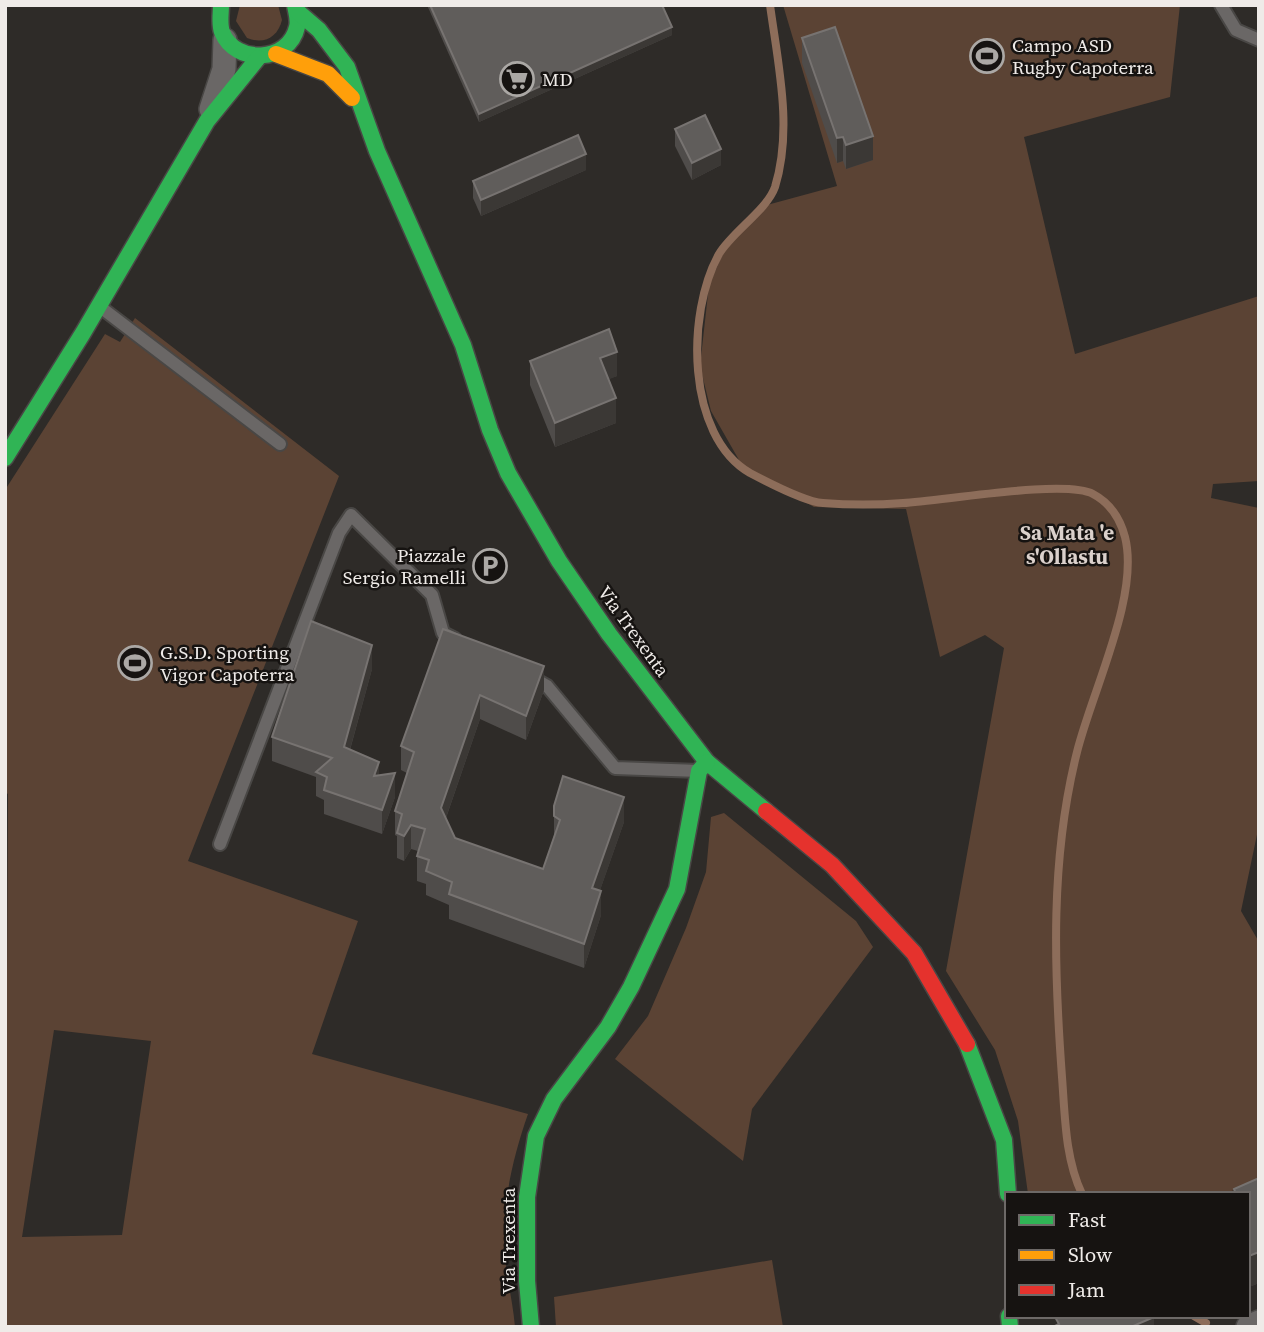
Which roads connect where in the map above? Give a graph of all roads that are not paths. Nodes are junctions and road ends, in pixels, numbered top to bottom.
1 (221, 5) edge
2 (1221, 5) edge
3 (296, 8) edge
4 (225, 40) junction
5 (1259, 40) edge
6 (276, 54) junction
7 (258, 58) junction
8 (362, 115) junction
9 (207, 121) junction
10 (98, 306) junction
11 (280, 444) dead end
12 (5, 458) edge
13 (466, 644) edge
14 (524, 673) edge
15 (703, 767) junction
16 (220, 844) dead end
17 (1008, 1192) edge
18 (1259, 1322) edge
19 (531, 1327) edge
20 (1248, 1327) edge

1 - 4 street
2 - 5 lane
3 - 6 street
3 - 8 street
4 - 7 street
4 - 9 street
6 - 7 street
6 - 8 street
7 - 9 street
8 - 15 street, Via Trexenta
9 - 10 street
10 - 11 lane
10 - 12 street
13 - 16 lane
14 - 15 lane
15 - 17 street
15 - 19 street, Via Trexenta
18 - 20 street

